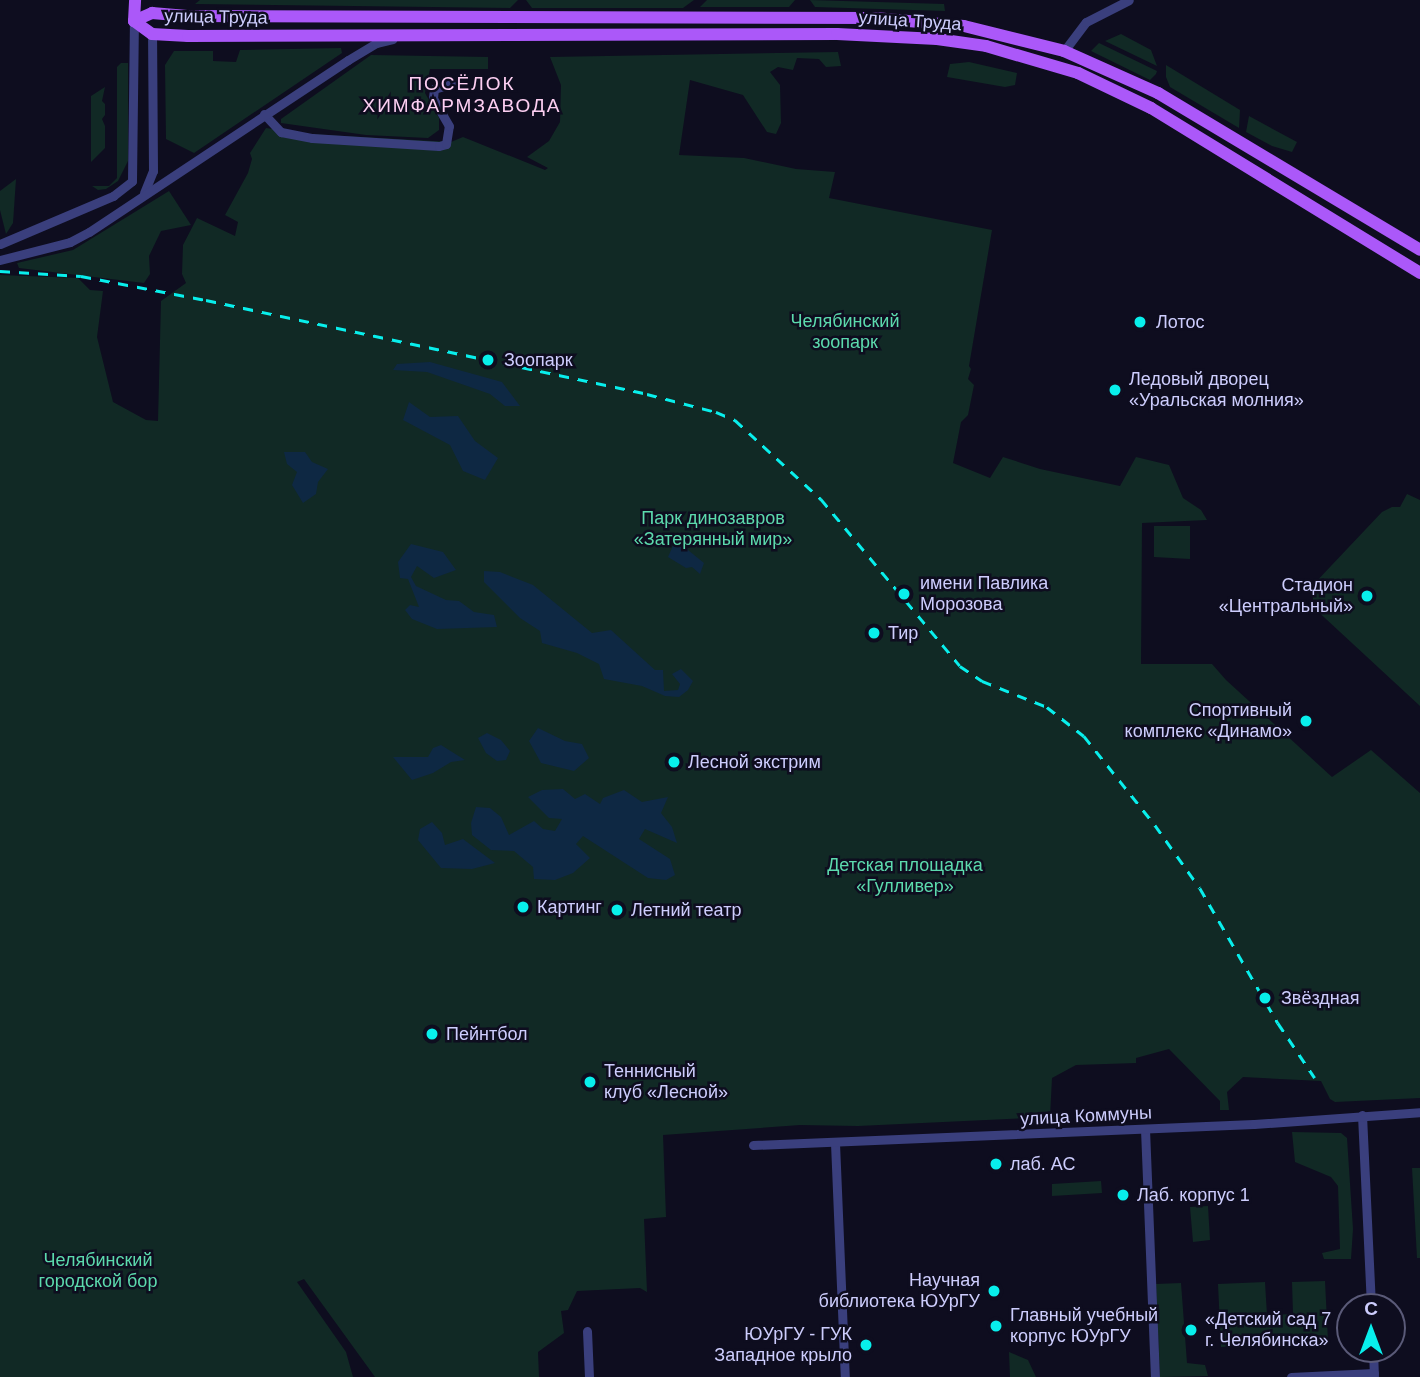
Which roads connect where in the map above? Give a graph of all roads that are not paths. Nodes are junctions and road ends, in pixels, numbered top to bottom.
1 (135, 0) edge
2 (1129, 0) edge
3 (152, 6) edge
4 (134, 21) junction
5 (152, 34) junction
6 (411, 34) junction
7 (1064, 51) junction
8 (1057, 66) junction
9 (454, 83) dead end
10 (264, 114) junction
11 (144, 195) junction
12 (1339, 200) junction
13 (1329, 217) junction
14 (0, 244) edge
15 (1420, 250) edge
16 (0, 260) edge
17 (1420, 273) edge
18 (1420, 1112) edge
19 (1362, 1115) junction
20 (1145, 1129) junction
21 (835, 1143) junction
22 (753, 1145) dead end
23 (1370, 1293) edge
24 (587, 1331) dead end
25 (1374, 1375) edge
26 (589, 1377) edge
27 (845, 1377) edge
28 (1155, 1377) edge
29 (1291, 1377) edge

1 - 4 main road
2 - 7 street
3 - 4 main road, улица Труда
3 - 5 main road
3 - 7 main road, улица Труда
4 - 5 main road, улица Труда
4 - 14 street
5 - 6 main road, улица Труда
5 - 11 street
6 - 8 main road, улица Труда
6 - 10 street
7 - 8 main road
7 - 12 main road, улица Труда
8 - 13 main road, улица Труда
9 - 10 street
10 - 11 street
11 - 16 street
12 - 13 main road
12 - 15 main road, улица Труда
13 - 17 main road, улица Труда
18 - 19 street, улица Коммуны
19 - 20 street, улица Коммуны
19 - 23 street
20 - 21 street, улица Коммуны
20 - 28 street
21 - 22 street, улица Коммуны
21 - 27 street
24 - 26 street
25 - 29 street

